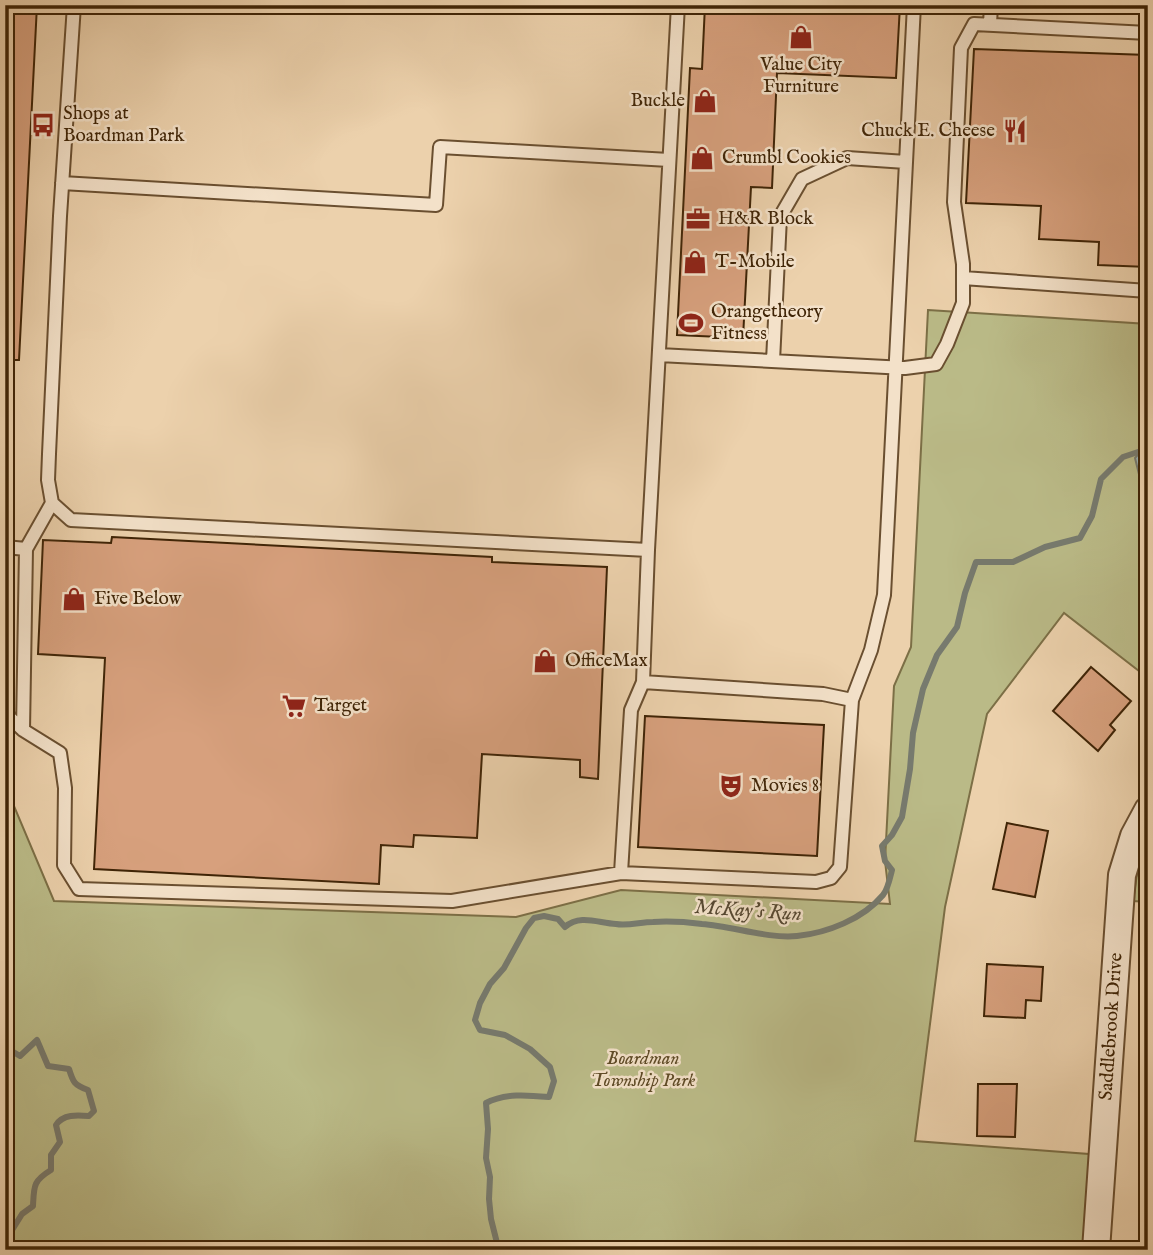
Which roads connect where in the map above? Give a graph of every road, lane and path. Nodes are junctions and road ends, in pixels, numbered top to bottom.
1 (74, 5) edge
2 (678, 5) edge
3 (914, 5) edge
4 (990, 5) edge
5 (990, 24) junction
6 (1148, 33) edge
7 (669, 160) junction
8 (906, 162) junction
9 (62, 183) junction
10 (963, 278) junction
11 (1148, 291) edge
12 (659, 355) junction
13 (773, 361) junction
14 (896, 367) junction
15 (52, 503) junction
16 (5, 547) edge
17 (26, 549) junction
18 (648, 550) junction
19 (643, 682) junction
20 (852, 700) junction
21 (5, 713) edge
22 (23, 730) junction
23 (1148, 810) edge
24 (621, 873) junction
25 (1096, 1250) edge

1 - 9 lane
2 - 7 lane
3 - 8 lane
4 - 5 lane
5 - 6 lane
5 - 10 lane
7 - 9 lane
7 - 12 lane
8 - 13 lane
8 - 14 lane
9 - 15 lane
10 - 11 lane
10 - 14 lane
12 - 13 lane
12 - 18 lane
13 - 14 lane
14 - 20 lane
15 - 17 lane
15 - 18 lane
16 - 17 lane
17 - 22 lane
18 - 19 lane
19 - 20 lane
19 - 24 lane
20 - 24 lane
21 - 22 lane
22 - 24 lane
23 - 25 street, Saddlebrook Drive

